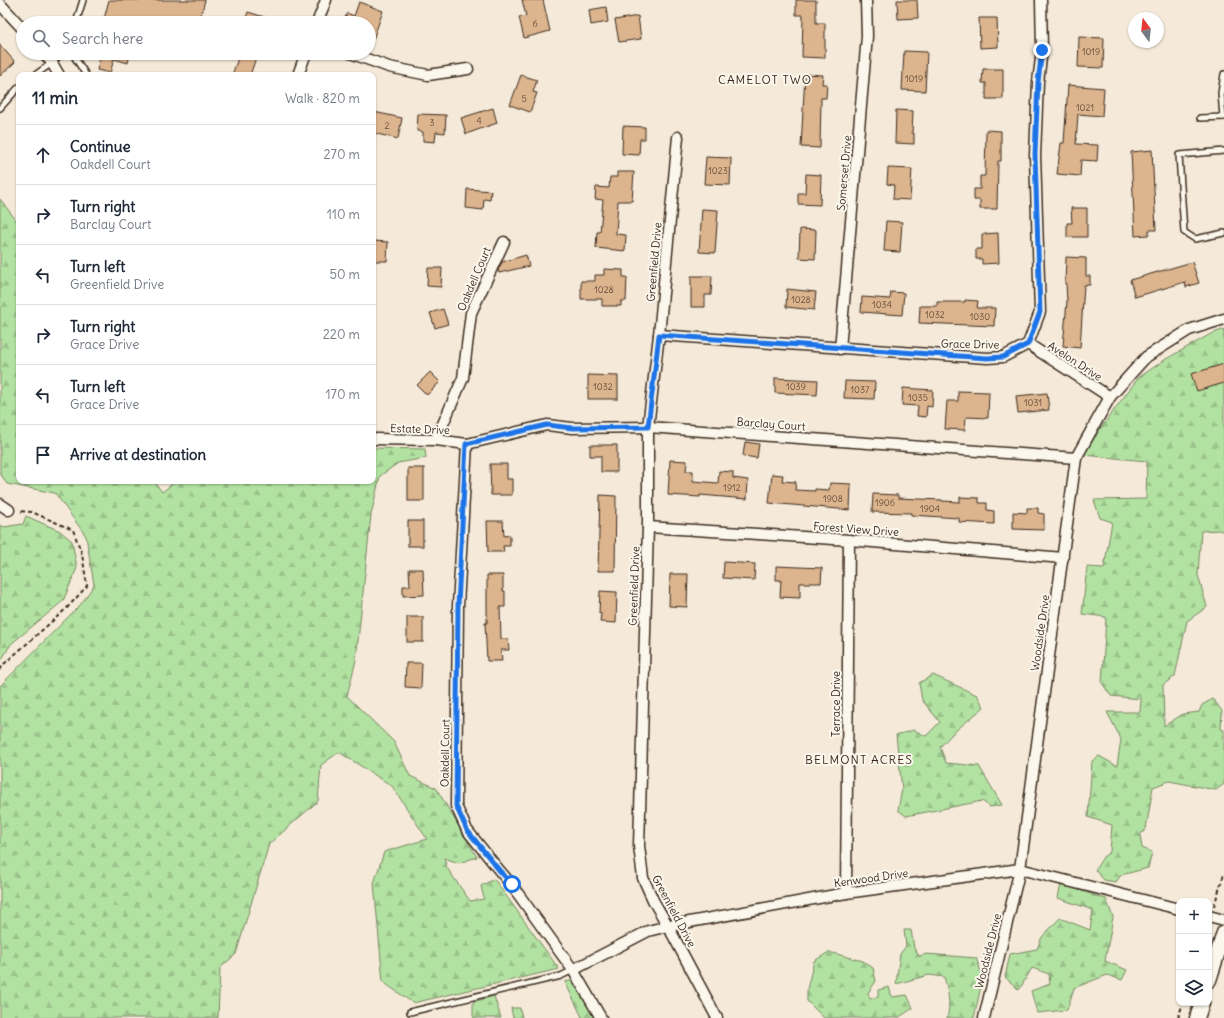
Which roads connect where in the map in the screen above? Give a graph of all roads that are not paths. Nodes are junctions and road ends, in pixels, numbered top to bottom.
1 (83, 0) edge
2 (326, 0) edge
3 (866, 0) edge
4 (1041, 0) edge
5 (0, 4) edge
6 (78, 16) edge
7 (320, 16) edge
8 (16, 21) edge
9 (50, 60) edge
10 (55, 60) edge
11 (76, 60) edge
12 (303, 60) edge
13 (370, 60) edge
14 (52, 63) junction
15 (468, 68) dead end
16 (39, 72) edge
17 (57, 72) edge
18 (84, 72) edge
19 (299, 72) edge
20 (1224, 74) edge
21 (16, 90) edge
22 (0, 108) edge
23 (1223, 117) edge
24 (1200, 118) dead end
25 (678, 137) dead end
26 (1224, 151) edge
27 (1224, 233) edge
28 (504, 242) dead end
29 (1224, 320) edge
30 (659, 335) junction
31 (1028, 344) junction
32 (840, 349) junction
33 (1110, 397) junction
34 (648, 427) junction
35 (376, 439) edge
36 (436, 440) junction
37 (466, 444) junction
38 (1076, 458) junction
39 (0, 504) edge
40 (9, 510) road end
41 (648, 527) junction
42 (849, 540) junction
43 (1062, 558) junction
44 (1020, 869) junction
45 (846, 893) junction
46 (1176, 908) edge
47 (1212, 917) edge
48 (1224, 920) edge
49 (668, 926) junction
50 (1224, 933) edge
51 (573, 970) junction
52 (1212, 971) edge
53 (1201, 1006) edge
54 (410, 1012) dead end
55 (601, 1018) edge
56 (717, 1018) edge
57 (984, 1018) edge
58 (1197, 1018) edge

1 - 6 lane
2 - 7 street
3 - 32 street, Somerset Drive
4 - 31 street
5 - 8 street
9 - 14 street
10 - 14 lane
11 - 18 lane
12 - 19 street
13 - 15 street
14 - 16 lane
14 - 17 street
20 - 23 lane
21 - 22 lane
23 - 24 lane
25 - 30 street, Greenfield Drive
26 - 27 lane
28 - 36 street, Oakdell Court
29 - 33 street, Woodside Drive
30 - 32 street, Grace Drive
30 - 34 street, Greenfield Drive
31 - 32 street, Grace Drive
31 - 33 street, Avelon Drive
33 - 38 street, Woodside Drive
34 - 37 street, Barclay Court
34 - 38 street, Barclay Court
34 - 41 street, Greenfield Drive
35 - 36 street, Estate Drive
36 - 37 street, Estate Drive
37 - 51 street, Oakdell Court
38 - 43 street, Woodside Drive
39 - 40 street
41 - 42 street, Forest View Drive
41 - 49 street, Greenfield Drive
42 - 43 street, Forest View Drive
42 - 45 street, Terrace Drive
43 - 44 street, Woodside Drive
44 - 45 street, Kenwood Drive
44 - 46 street, Kenwood Drive
44 - 57 street, Woodside Drive
45 - 49 street, Kenwood Drive
47 - 48 street
49 - 51 street, Kenwood Drive
49 - 56 street, Greenfield Drive
50 - 52 main road
51 - 54 lane
51 - 55 street, Oakdell Court
53 - 58 main road

